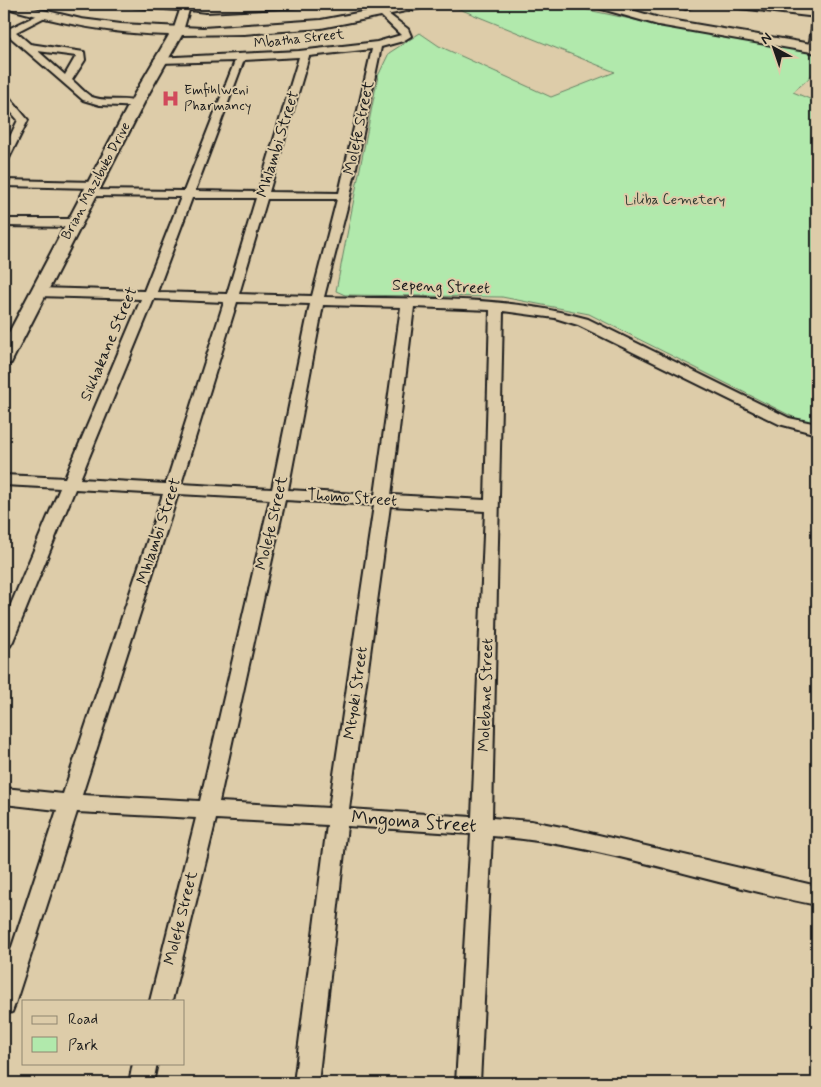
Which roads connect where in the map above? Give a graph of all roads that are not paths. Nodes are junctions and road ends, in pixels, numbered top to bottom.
1 (6, 4) edge
2 (136, 4) edge
3 (303, 4) edge
4 (419, 4) edge
5 (599, 4) edge
6 (674, 4) edge
7 (696, 4) edge
8 (730, 4) edge
9 (185, 6) edge
10 (383, 13) junction
11 (817, 14) edge
12 (45, 15) junction
13 (817, 20) edge
14 (178, 31) junction
15 (7, 33) edge
16 (377, 44) junction
17 (30, 47) junction
18 (816, 49) edge
19 (305, 54) junction
20 (240, 59) junction
21 (159, 60) junction
22 (66, 81) junction
23 (4, 98) edge
24 (136, 104) junction
25 (4, 158) edge
26 (4, 183) edge
27 (92, 189) junction
28 (189, 193) junction
29 (262, 194) junction
30 (344, 196) junction
31 (4, 222) edge
32 (73, 223) junction
33 (38, 292) junction
34 (149, 295) junction
35 (231, 299) junction
36 (317, 302) junction
37 (408, 303) junction
38 (497, 306) junction
39 (4, 359) edge
40 (817, 429) edge
41 (4, 480) edge
42 (70, 483) junction
43 (173, 488) junction
44 (279, 494) junction
45 (383, 500) junction
46 (492, 506) junction
47 (4, 641) edge
48 (4, 796) edge
49 (71, 803) junction
50 (208, 809) junction
51 (338, 817) junction
52 (482, 826) junction
53 (817, 896) edge
54 (161, 1000) edge
55 (4, 1004) edge
56 (146, 1064) edge
57 (141, 1083) edge
58 (306, 1083) edge
59 (468, 1083) edge

1 - 12 street
2 - 9 street
3 - 9 street
4 - 10 street
5 - 18 street
6 - 7 street
8 - 11 street
9 - 14 street, Brian Mazibuko Drive
10 - 14 street
10 - 16 street, Mbatha Street
12 - 14 street
12 - 15 street
13 - 18 street
14 - 21 street, Brian Mazibuko Drive
15 - 17 street
16 - 19 street, Mbatha Street
16 - 30 street, Molefe Street
17 - 22 street
17 - 22 street
19 - 20 street, Mbatha Street
19 - 29 street, Mhlambi Street
20 - 21 street, Mbatha Street
20 - 28 street, Sikhakane Street
21 - 24 street, Brian Mazibuko Drive
22 - 24 street
23 - 25 street
24 - 27 street, Brian Mazibuko Drive
26 - 27 street
27 - 28 street
27 - 32 street, Brian Mazibuko Drive
28 - 29 street
28 - 34 street, Sikhakane Street
29 - 30 street
29 - 35 street, Mhlambi Street
30 - 36 street, Molefe Street
31 - 32 street
32 - 33 street, Brian Mazibuko Drive
33 - 34 street, Sepeng Street
33 - 39 street, Brian Mazibuko Drive
34 - 35 street, Sepeng Street
34 - 42 street, Sikhakane Street
35 - 36 street, Sepeng Street
35 - 43 street, Mhlambi Street
36 - 37 street, Sepeng Street
36 - 44 street, Molefe Street
37 - 38 street, Sepeng Street
37 - 45 street, Mtyoki Street
38 - 40 street, Sepeng Street
38 - 46 street, Molebane Street
41 - 42 street, Thomo Street
42 - 43 street, Thomo Street
42 - 47 street, Sikhakane Street
43 - 44 street, Thomo Street
43 - 49 street, Mhlambi Street
44 - 45 street, Thomo Street
44 - 50 street, Molefe Street
45 - 46 street, Thomo Street
45 - 51 street, Mtyoki Street
46 - 52 street, Molebane Street
48 - 49 street, Mngoma Street
49 - 50 street, Mngoma Street
49 - 55 street, Mhlambi Street
50 - 51 street, Mngoma Street
50 - 54 street, Molefe Street
51 - 52 street, Mngoma Street
51 - 58 street, Mtyoki Street
52 - 53 street, Mngoma Street
52 - 59 street, Molebane Street
56 - 57 street

